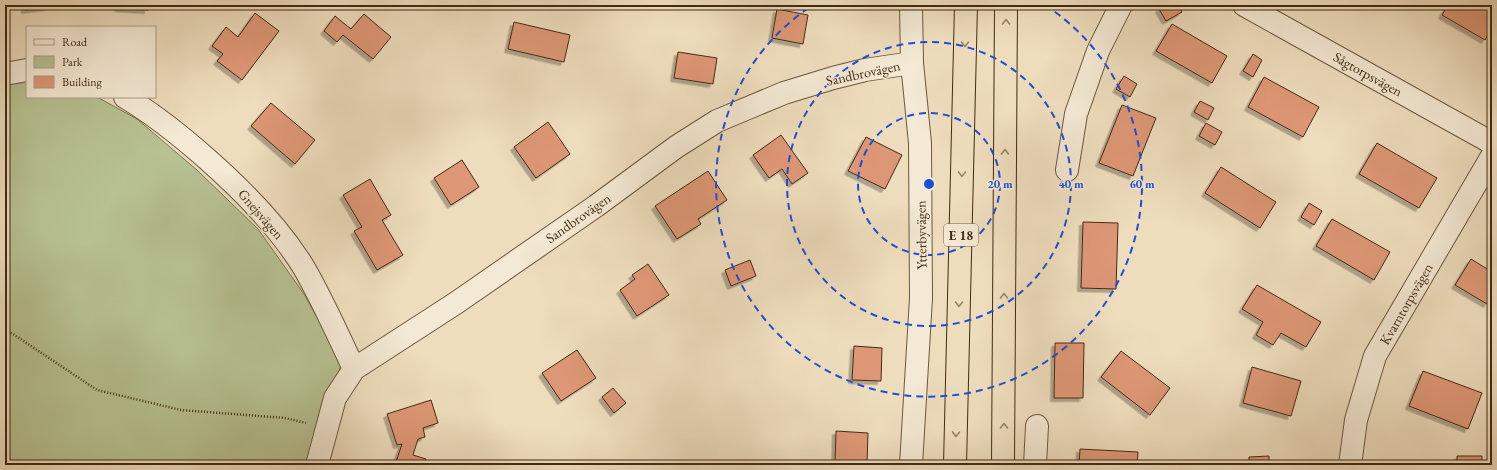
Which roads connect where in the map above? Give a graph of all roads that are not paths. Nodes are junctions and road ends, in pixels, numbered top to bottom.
1 (911, 5) edge
2 (966, 5) edge
3 (1006, 5) edge
4 (1121, 5) edge
5 (1244, 5) edge
6 (912, 64) junction
7 (26, 70) edge
8 (5, 74) edge
9 (127, 98) edge
10 (1492, 143) edge
11 (1492, 156) edge
12 (1067, 170) dead end
13 (354, 369) junction
14 (1037, 426) dead end
15 (317, 465) edge
16 (911, 465) edge
17 (956, 465) edge
18 (1003, 465) edge
19 (1035, 465) edge
20 (1350, 465) edge

1 - 6 street, Ytterbyvägen
2 -> 17 highway, E 18
18 -> 3 highway
4 - 12 street
5 - 10 street, Sågtorpsvägen
6 - 13 street, Sandbrovägen
6 - 16 street, Ytterbyvägen
7 - 8 street
9 - 13 street, Gnejsvägen
11 - 20 street, Kvarntorpsvägen
13 - 15 street, Sandbrovägen
14 - 19 street

